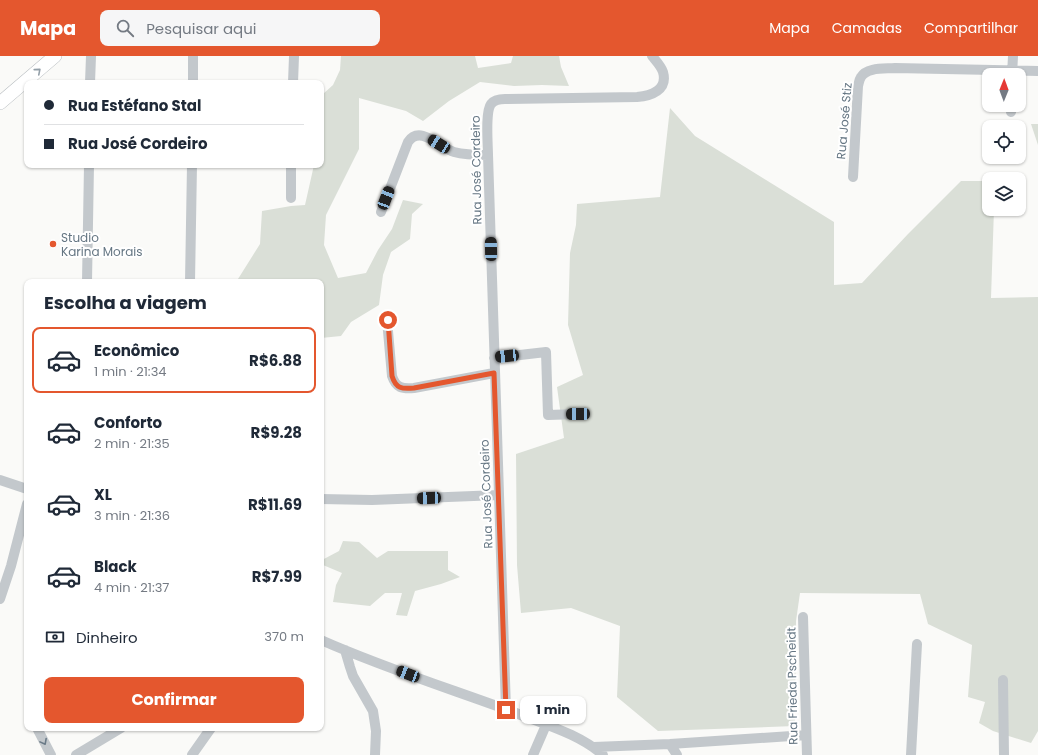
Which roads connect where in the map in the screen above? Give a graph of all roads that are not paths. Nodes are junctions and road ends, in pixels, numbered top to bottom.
1 (55, 56) edge
2 (91, 56) edge
3 (194, 56) edge
4 (294, 56) edge
5 (652, 56) edge
6 (1013, 56) edge
7 (1012, 68) edge
8 (1038, 71) edge
9 (982, 72) edge
10 (1026, 72) edge
11 (27, 80) edge
12 (90, 80) edge
13 (193, 80) edge
14 (293, 80) edge
15 (24, 82) edge
16 (0, 103) edge
17 (488, 155) junction
18 (89, 168) edge
19 (192, 168) edge
20 (292, 168) edge
21 (853, 177) dead end
22 (291, 198) dead end
23 (381, 212) dead end
24 (87, 279) edge
25 (190, 279) edge
26 (388, 320) dead end
27 (494, 358) junction
28 (494, 373) junction
29 (578, 414) dead end
30 (0, 480) edge
31 (24, 488) edge
32 (499, 495) junction
33 (324, 499) edge
34 (24, 516) edge
35 (0, 599) edge
36 (803, 617) dead end
37 (324, 641) edge
38 (917, 644) dead end
39 (345, 650) junction
40 (1003, 680) dead end
41 (506, 710) junction
42 (546, 725) junction
43 (39, 731) edge
44 (116, 731) edge
45 (210, 731) edge
46 (806, 735) junction
47 (670, 744) junction
48 (594, 747) junction
49 (51, 755) edge
50 (76, 755) edge
51 (192, 755) edge
52 (375, 755) edge
53 (533, 755) edge
54 (604, 755) edge
55 (677, 755) edge
56 (806, 755) edge
57 (911, 755) edge
58 (1004, 755) edge

11 -> 1 main road
2 - 12 street
3 - 13 street
4 - 14 street
5 - 17 street, Rua José Cordeiro
6 - 7 street
8 - 10 street
9 - 21 street, Rua José Stiz
16 -> 15 main road
17 - 23 street
17 - 27 street, Rua José Cordeiro
18 - 24 street
19 - 25 street
20 - 22 street
26 - 28 street
27 - 28 street, Rua José Cordeiro
27 - 29 street
28 - 32 street, Rua José Cordeiro
30 - 31 street
32 - 33 street
32 - 41 street, Rua José Cordeiro
34 - 35 street
36 - 46 street, Rua Frieda Pscheidt
37 - 39 street
38 - 57 street
39 - 41 street
39 - 52 street
40 - 58 street
41 - 42 street
42 - 48 street
42 - 53 street
43 -> 49 street
44 - 50 street
45 - 51 street
46 - 47 street
46 - 56 street, Rua Frieda Pscheidt
47 - 48 street
47 - 55 street
48 - 54 street

